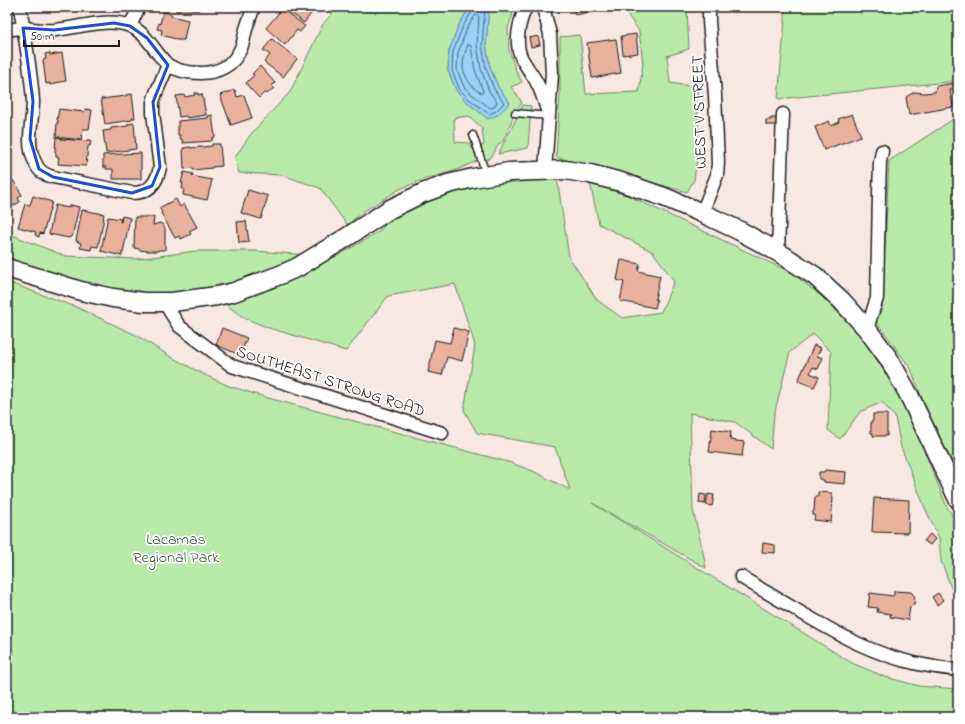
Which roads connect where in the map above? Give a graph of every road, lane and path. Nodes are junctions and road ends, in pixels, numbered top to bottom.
1 (20, 7) edge
2 (139, 7) edge
3 (254, 7) edge
4 (526, 7) edge
5 (543, 7) edge
6 (709, 7) edge
7 (130, 26) junction
8 (23, 28) junction
9 (7, 30) edge
10 (168, 65) junction
11 (515, 113) dead end
12 (783, 114) dead end
13 (549, 116) junction
14 (473, 135) dead end
15 (882, 151) dead end
16 (545, 170) junction
17 (487, 176) junction
18 (702, 213) junction
19 (778, 252) junction
20 (7, 268) edge
21 (164, 302) junction
22 (867, 330) junction
23 (442, 433) dead end
24 (958, 499) edge
25 (741, 577) dead end
26 (958, 670) edge

1 - 8 street
2 - 7 street
3 - 10 street
4 - 13 street
5 - 13 street
6 - 18 street, WEST V STREET
7 - 8 street
7 - 10 street
8 - 9 street
8 - 10 street
11 - 13 lane
12 - 19 street
13 - 16 street
14 - 17 lane
15 - 22 street
16 - 17 street
16 - 18 street
17 - 21 street
18 - 19 street
19 - 22 street
20 - 21 street
21 - 23 street, SOUTHEAST STRONG ROAD
22 - 24 street
25 - 26 street

